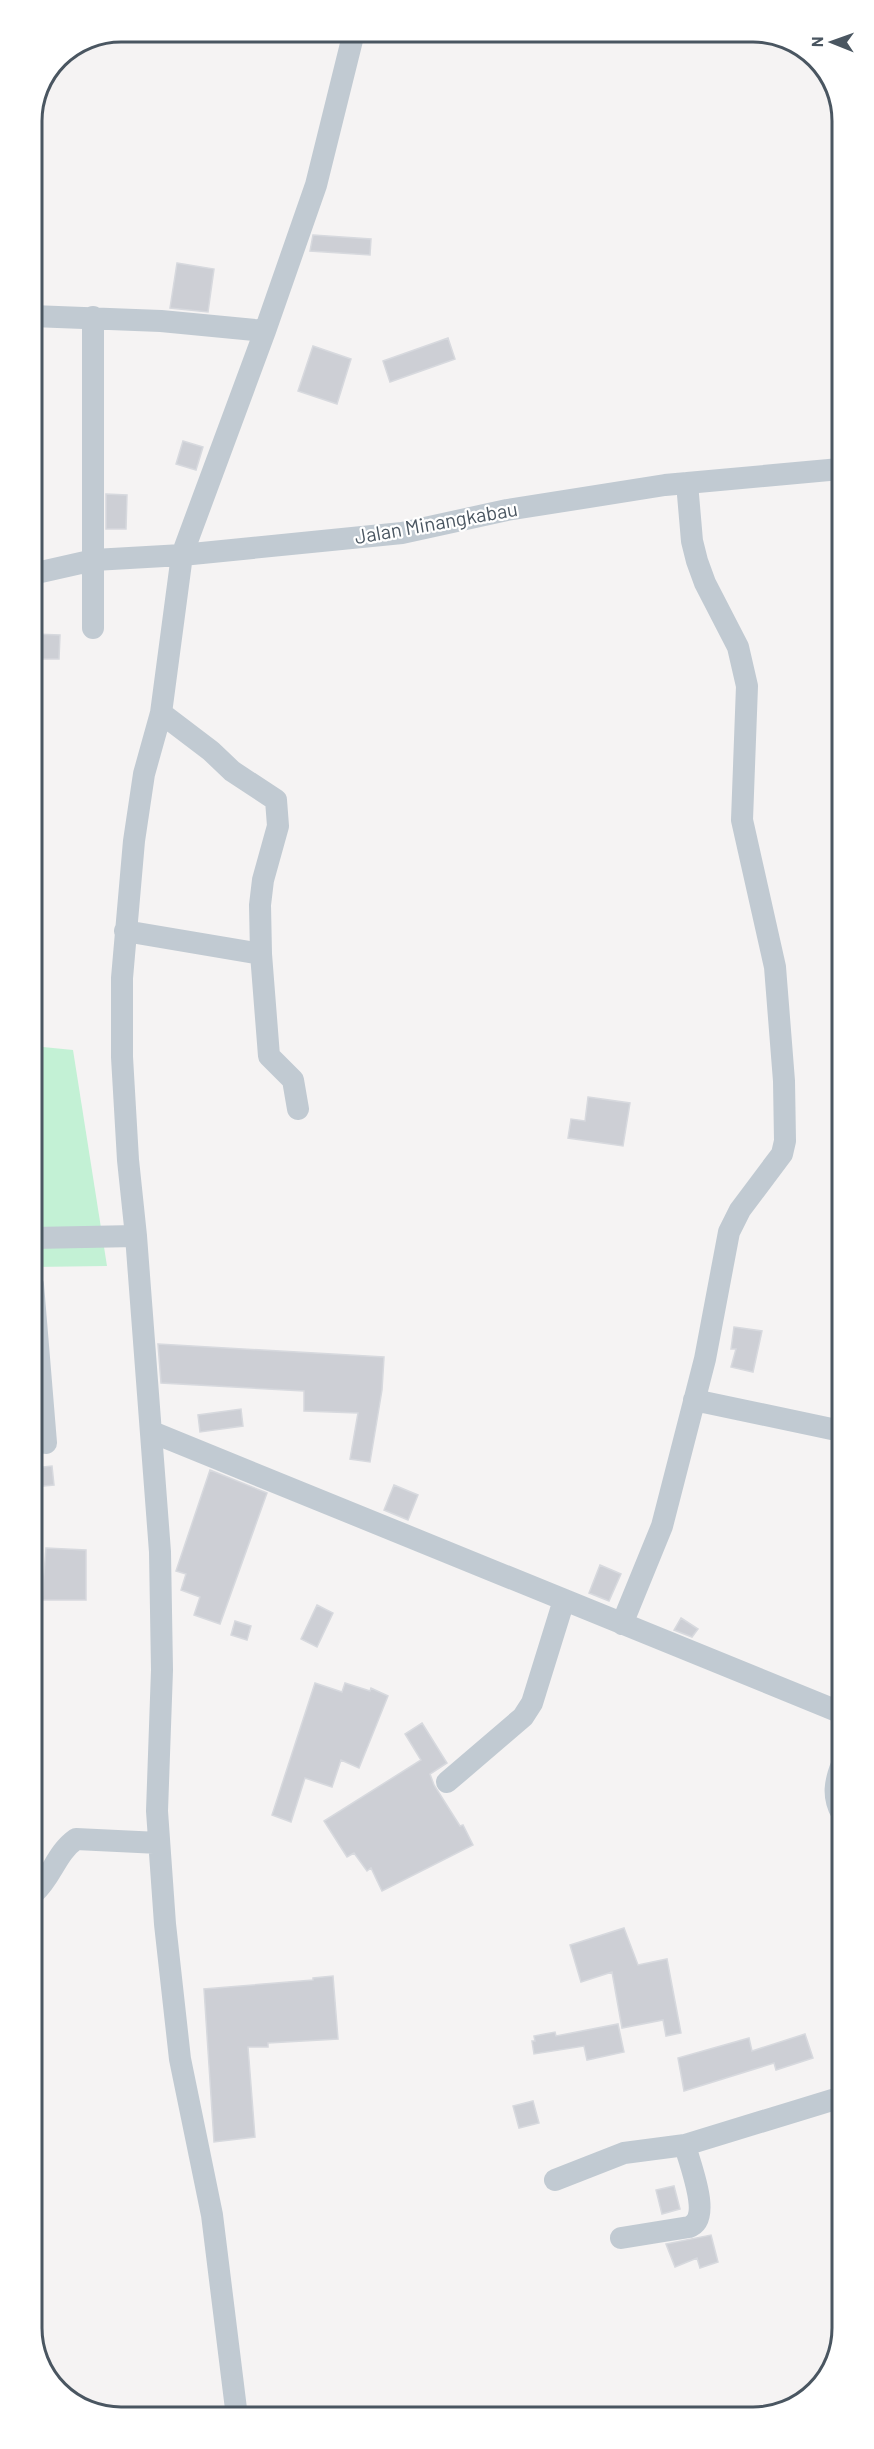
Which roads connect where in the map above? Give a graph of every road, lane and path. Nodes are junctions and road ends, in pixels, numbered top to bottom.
1 (352, 42) edge
2 (42, 316) edge
3 (93, 317) junction
4 (266, 331) junction
5 (832, 470) edge
6 (687, 483) junction
7 (182, 555) junction
8 (94, 560) junction
9 (42, 571) edge
10 (93, 628) dead end
11 (161, 713) junction
12 (125, 932) junction
13 (261, 954) junction
14 (298, 1109) dead end
15 (136, 1236) junction
16 (42, 1238) edge
17 (42, 1394) edge
18 (694, 1400) junction
19 (832, 1429) edge
20 (152, 1432) junction
21 (46, 1443) dead end
22 (564, 1600) junction
23 (622, 1624) junction
24 (832, 1709) edge
25 (447, 1782) dead end
26 (159, 1843) junction
27 (42, 1884) edge
28 (832, 2100) edge
29 (684, 2145) junction
30 (555, 2180) dead end
31 (621, 2238) dead end
32 (236, 2407) edge

1 - 4 street
2 - 3 street
3 - 4 street
3 - 8 street
4 - 7 street
5 - 6 street, Jalan Minangkabau
6 - 7 street, Jalan Minangkabau
6 - 18 street
7 - 8 street, Jalan Minangkabau
7 - 11 street
8 - 9 street, Jalan Minangkabau
8 - 10 street
11 - 12 street
11 - 13 street
12 - 13 street
12 - 15 street
13 - 14 street
15 - 16 street
15 - 20 street
17 - 21 street
18 - 19 street
18 - 23 street
20 - 22 street
20 - 26 street
22 - 23 street
22 - 25 street
23 - 24 street
26 - 27 street
26 - 32 street
28 - 29 street
29 - 30 street
29 - 31 street

